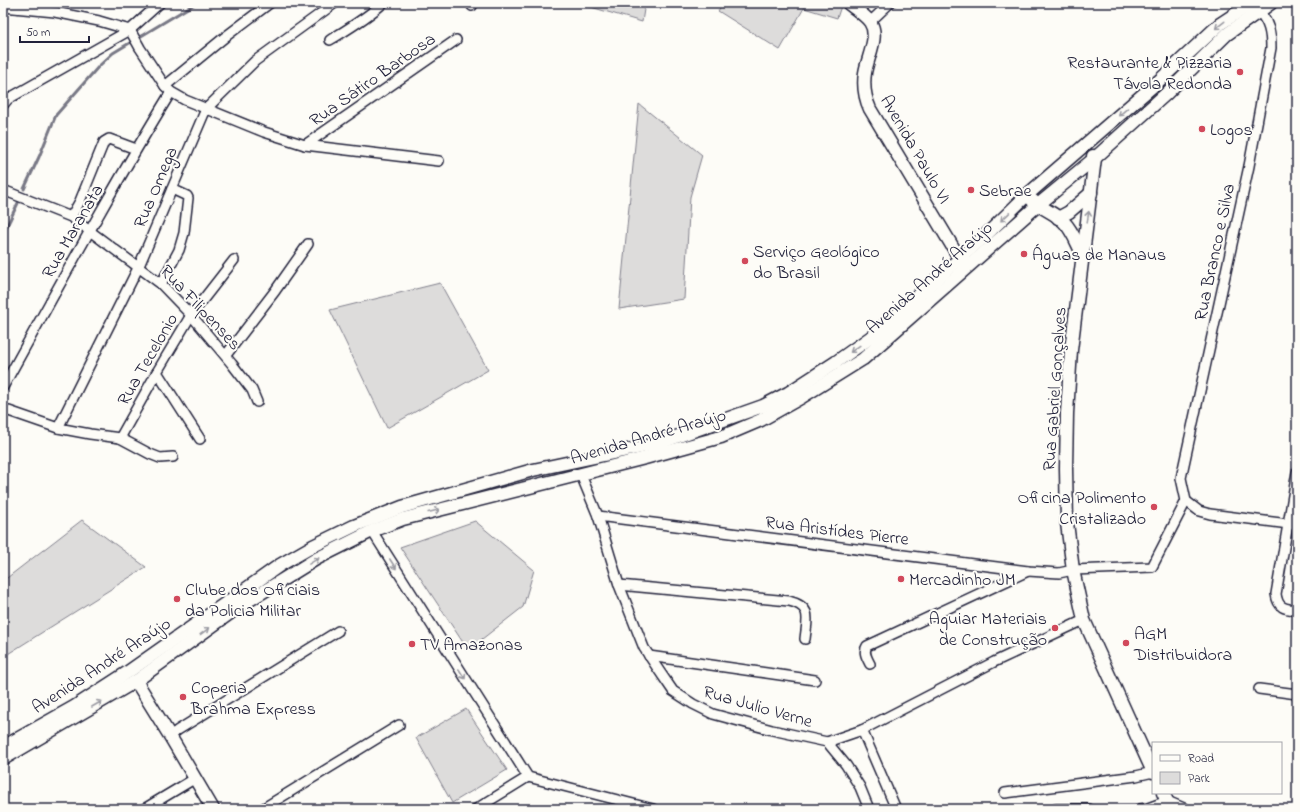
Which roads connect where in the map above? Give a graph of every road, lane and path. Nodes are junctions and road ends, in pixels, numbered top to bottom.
1 (149, 3) edge
2 (160, 3) edge
3 (270, 3) edge
4 (335, 3) edge
5 (382, 3) edge
6 (848, 3) edge
7 (890, 3) edge
8 (1271, 3) edge
9 (3, 7) edge
10 (1255, 7) edge
11 (148, 13) junction
12 (870, 22) junction
13 (130, 30) junction
14 (330, 40) dead end
15 (456, 40) dead end
16 (168, 89) junction
17 (5, 100) edge
18 (206, 109) junction
19 (305, 145) junction
20 (1084, 146) junction
21 (136, 149) junction
22 (1095, 158) junction
23 (439, 161) dead end
24 (172, 189) junction
25 (3, 190) edge
26 (1091, 193) junction
27 (1027, 195) junction
28 (1038, 205) junction
29 (71, 217) junction
30 (1058, 218) junction
31 (90, 230) junction
32 (308, 244) dead end
33 (1083, 255) junction
34 (234, 260) dead end
35 (963, 263) junction
36 (139, 266) junction
37 (161, 284) junction
38 (191, 315) junction
39 (226, 355) junction
40 (157, 372) junction
41 (3, 387) edge
42 (257, 402) dead end
43 (3, 409) edge
44 (58, 428) junction
45 (120, 438) junction
46 (200, 439) dead end
47 (173, 457) dead end
48 (1297, 472) edge
49 (581, 475) junction
50 (1186, 501) junction
51 (598, 516) junction
52 (1292, 525) edge
53 (372, 531) junction
54 (1073, 570) junction
55 (1028, 571) junction
56 (619, 586) junction
57 (1293, 610) edge
58 (1084, 620) junction
59 (338, 631) dead end
60 (805, 639) dead end
61 (649, 656) junction
62 (870, 664) dead end
63 (815, 680) dead end
64 (136, 681) junction
65 (1258, 689) dead end
66 (1297, 694) edge
67 (400, 725) dead end
68 (862, 730) junction
69 (170, 736) junction
70 (826, 742) junction
71 (3, 747) edge
72 (3, 759) edge
73 (1152, 770) edge
74 (1152, 772) edge
75 (528, 778) junction
76 (194, 779) junction
77 (1005, 793) dead end
78 (1167, 801) edge
79 (144, 809) edge
80 (213, 809) edge
81 (262, 809) edge
82 (476, 809) edge
83 (653, 809) edge
84 (869, 809) edge
85 (896, 809) edge
86 (1056, 809) edge
87 (1089, 809) edge
88 (1145, 809) edge
89 (1186, 809) edge

1 - 11 street
2 - 11 street
3 - 16 street, Rua Maranata
4 - 18 street, Rua Omega
5 - 14 street
6 - 12 main road
7 - 12 street
8 - 10 main road, Avenida André Araújo
9 - 13 street
10 -> 20 main road, Avenida André Araújo
10 - 22 main road, Avenida André Araújo
10 - 50 street, Rua Branco e Silva
11 - 13 street
12 - 35 main road, Avenida Paulo VI
13 - 16 street
13 - 17 street
15 - 19 street, Rua Sátiro Barbosa
16 - 18 street
16 - 21 street, Rua Maranata
18 - 19 street
18 - 24 street, Rua Omega
19 - 23 street
20 - 22 main road
20 - 27 main road, Avenida André Araújo
21 - 29 street
21 - 31 street, Rua Maranata
22 - 26 main road, Rua Gabriel Gonçalves
22 - 28 main road, Avenida André Araújo
24 - 36 street, Rua Omega
24 - 37 street
25 - 29 street, Rua Filipenses
26 - 30 main road
33 -> 26 main road, Rua Gabriel Gonçalves
27 - 28 main road
27 -> 35 main road, Avenida André Araújo
28 - 30 main road
28 - 35 main road, Avenida André Araújo
29 - 31 street, Rua Filipenses
30 - 33 main road
31 - 36 street, Rua Filipenses
31 - 41 street, Rua Maranata
32 - 39 street
33 - 54 main road, Rua Gabriel Gonçalves
34 - 38 street, Rua Tecelonio
35 - 49 main road, Avenida André Araújo
35 -> 71 main road, Avenida André Araújo
36 - 37 street, Rua Filipenses
36 - 44 street, Rua Omega
37 - 38 street, Rua Filipenses
38 - 39 street, Rua Filipenses
38 - 40 street, Rua Tecelonio
39 - 42 street, Rua Filipenses
40 - 45 street, Rua Tecelonio
40 - 46 street
43 - 44 street
44 - 45 street
45 - 47 street
48 - 52 street
49 - 51 street, Rua Julio Verne
53 -> 49 main road, Avenida André Araújo
50 - 52 street
50 - 54 street, Rua Aristídes Pierre
51 - 55 street, Rua Aristídes Pierre
51 - 56 street, Rua Julio Verne
52 - 57 street
64 -> 53 main road, Avenida André Araújo
53 -> 75 street
54 - 55 street, Rua Aristídes Pierre
54 - 58 main road, Rua Gabriel Gonçalves
55 - 62 street
56 - 60 street
56 - 61 street, Rua Julio Verne
58 - 68 street
58 - 73 main road, Rua Gabriel Gonçalves
59 - 69 street
61 - 63 street
61 - 70 street, Rua Julio Verne
64 - 69 main road
72 -> 64 main road, Avenida André Araújo
65 - 66 street
67 - 81 street
68 - 70 street
68 - 85 street
69 - 76 main road
70 - 84 street, Rua Julio Verne
74 - 77 street
75 - 82 street
75 - 83 street
76 - 79 street
76 - 80 main road
78 - 88 street
78 - 89 street
86 - 87 street

